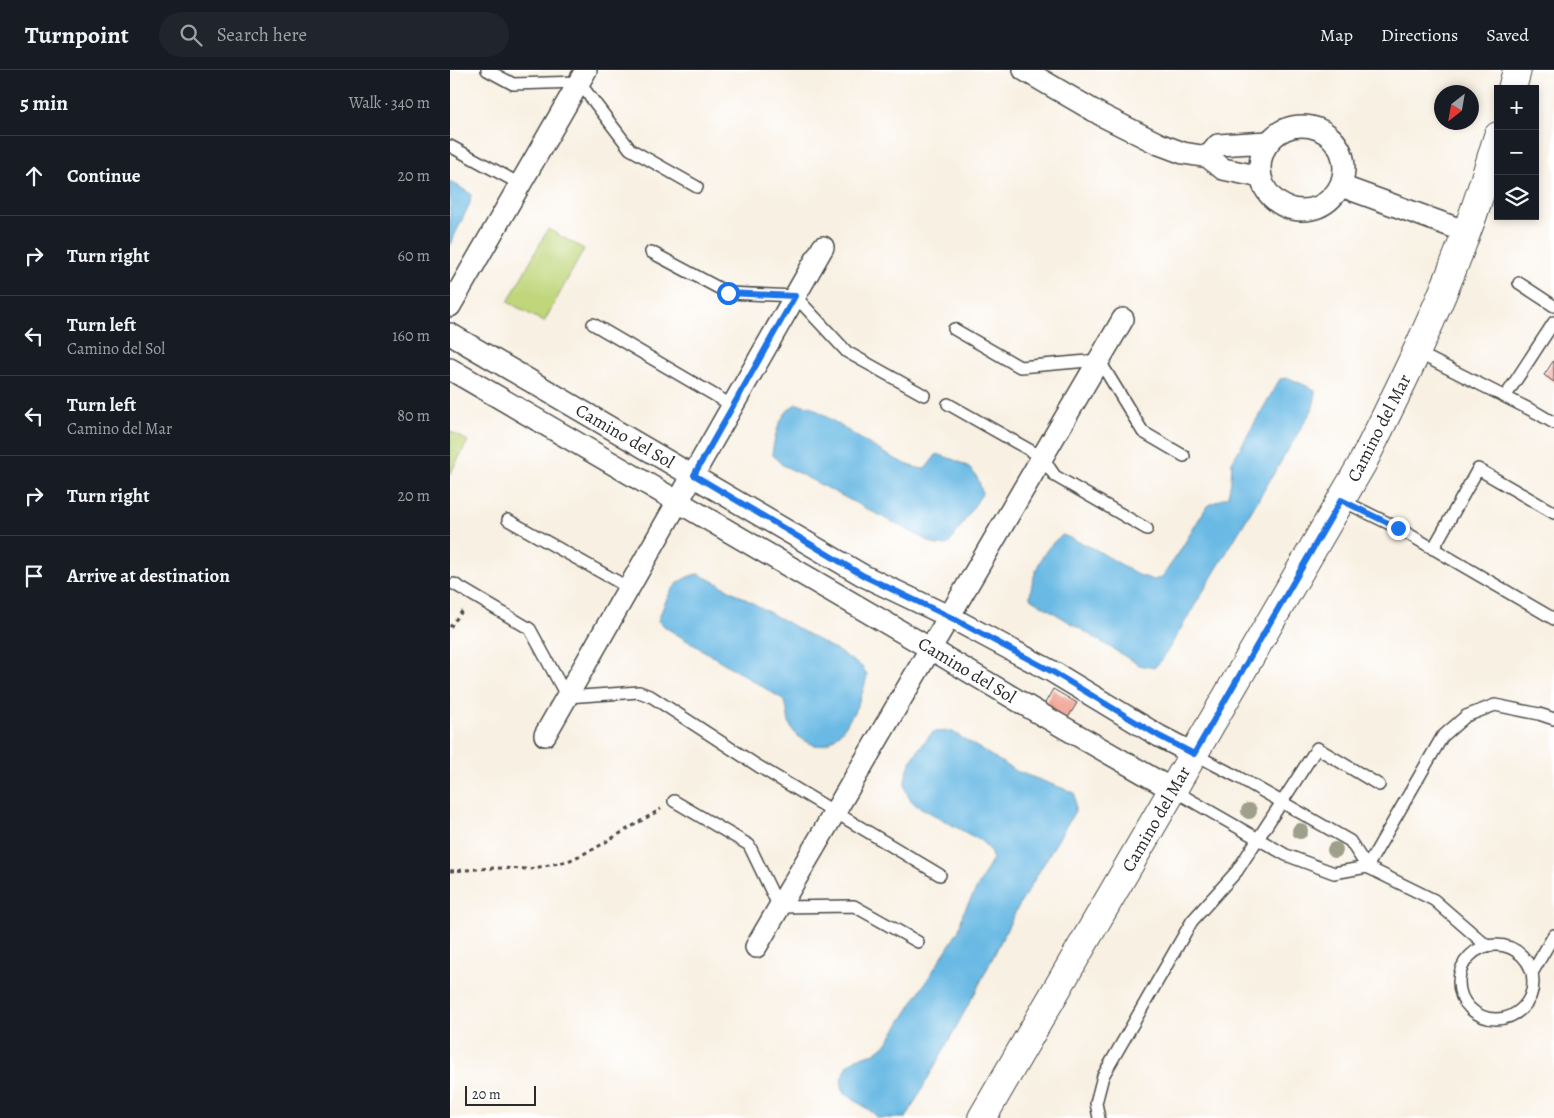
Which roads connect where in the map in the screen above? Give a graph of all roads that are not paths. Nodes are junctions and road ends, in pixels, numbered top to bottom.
1 (487, 70) edge
2 (1024, 70) edge
3 (1517, 70) edge
4 (582, 76) edge
5 (1513, 85) edge
6 (1268, 142) junction
7 (450, 146) edge
8 (1494, 148) edge
9 (1208, 157) junction
10 (1261, 177) junction
11 (520, 184) junction
12 (1341, 186) junction
13 (697, 187) dead end
14 (1467, 232) junction
15 (823, 247) dead end
16 (651, 252) dead end
17 (1519, 283) dead end
18 (795, 296) junction
19 (450, 306) edge
20 (1554, 306) edge
21 (1123, 319) dead end
22 (1554, 322) edge
23 (594, 324) dead end
24 (954, 329) dead end
25 (450, 334) edge
26 (1416, 352) junction
27 (1099, 360) junction
28 (450, 369) edge
29 (924, 395) dead end
30 (1505, 397) junction
31 (948, 404) dead end
32 (733, 406) junction
33 (1554, 424) edge
34 (1184, 456) dead end
35 (1042, 457) junction
36 (694, 475) junction
37 (1341, 500) junction
38 (679, 501) junction
39 (1554, 513) edge
40 (508, 520) dead end
41 (1147, 529) dead end
42 (1433, 549) junction
43 (454, 584) dead end
44 (629, 588) junction
45 (950, 617) junction
46 (1554, 618) edge
47 (931, 649) junction
48 (567, 697) junction
49 (1554, 720) edge
50 (545, 735) dead end
51 (1194, 754) junction
52 (1379, 785) dead end
53 (1173, 790) junction
54 (674, 801) road end
55 (1282, 801) junction
56 (834, 812) junction
57 (1258, 839) junction
58 (1367, 868) junction
59 (940, 875) dead end
60 (779, 907) junction
61 (1554, 935) edge
62 (918, 942) dead end
63 (1487, 946) junction
64 (756, 947) dead end
65 (1532, 973) junction
66 (982, 1118) edge
67 (1099, 1118) edge

1 - 4 lane
2 - 9 street
3 - 5 street
4 - 11 street
4 - 13 lane
6 - 9 street
6 - 10 street
6 - 12 street
7 - 11 lane
8 - 14 street, Camino del Mar
9 - 10 street
10 - 12 street
11 - 19 street
12 - 14 street
14 - 26 street, Camino del Mar
15 - 18 street
16 - 18 lane
17 - 20 lane
18 - 29 lane
18 - 32 street
21 - 27 street
22 - 30 lane
23 - 32 lane
24 - 27 lane
25 - 36 street, Camino del Sol
26 - 30 lane
26 - 37 street, Camino del Mar
27 - 34 lane
27 - 35 street
28 - 38 street, Camino del Sol
30 - 33 lane
31 - 35 lane
32 - 36 street
35 - 41 lane
35 - 45 street
36 - 38 street
36 - 45 street, Camino del Sol
37 - 42 lane
37 - 51 street, Camino del Mar
38 - 44 street
38 - 47 street, Camino del Sol
39 - 42 lane
40 - 44 lane
42 - 46 lane
43 - 48 lane
44 - 48 street
45 - 47 street
45 - 51 street, Camino del Sol
47 - 53 street, Camino del Sol
47 - 56 street
48 - 50 street
48 - 56 lane
49 - 58 lane
51 - 53 street, Camino del Mar
51 - 55 lane
52 - 55 lane
53 - 57 lane
53 - 66 street, Camino del Mar
54 - 60 lane
55 - 57 lane
55 - 58 lane
56 - 59 lane
56 - 60 street
57 - 58 lane
57 - 67 lane
58 - 63 lane
60 - 62 lane
60 - 64 street
61 - 65 lane
63 - 65 lane
63 - 65 lane

